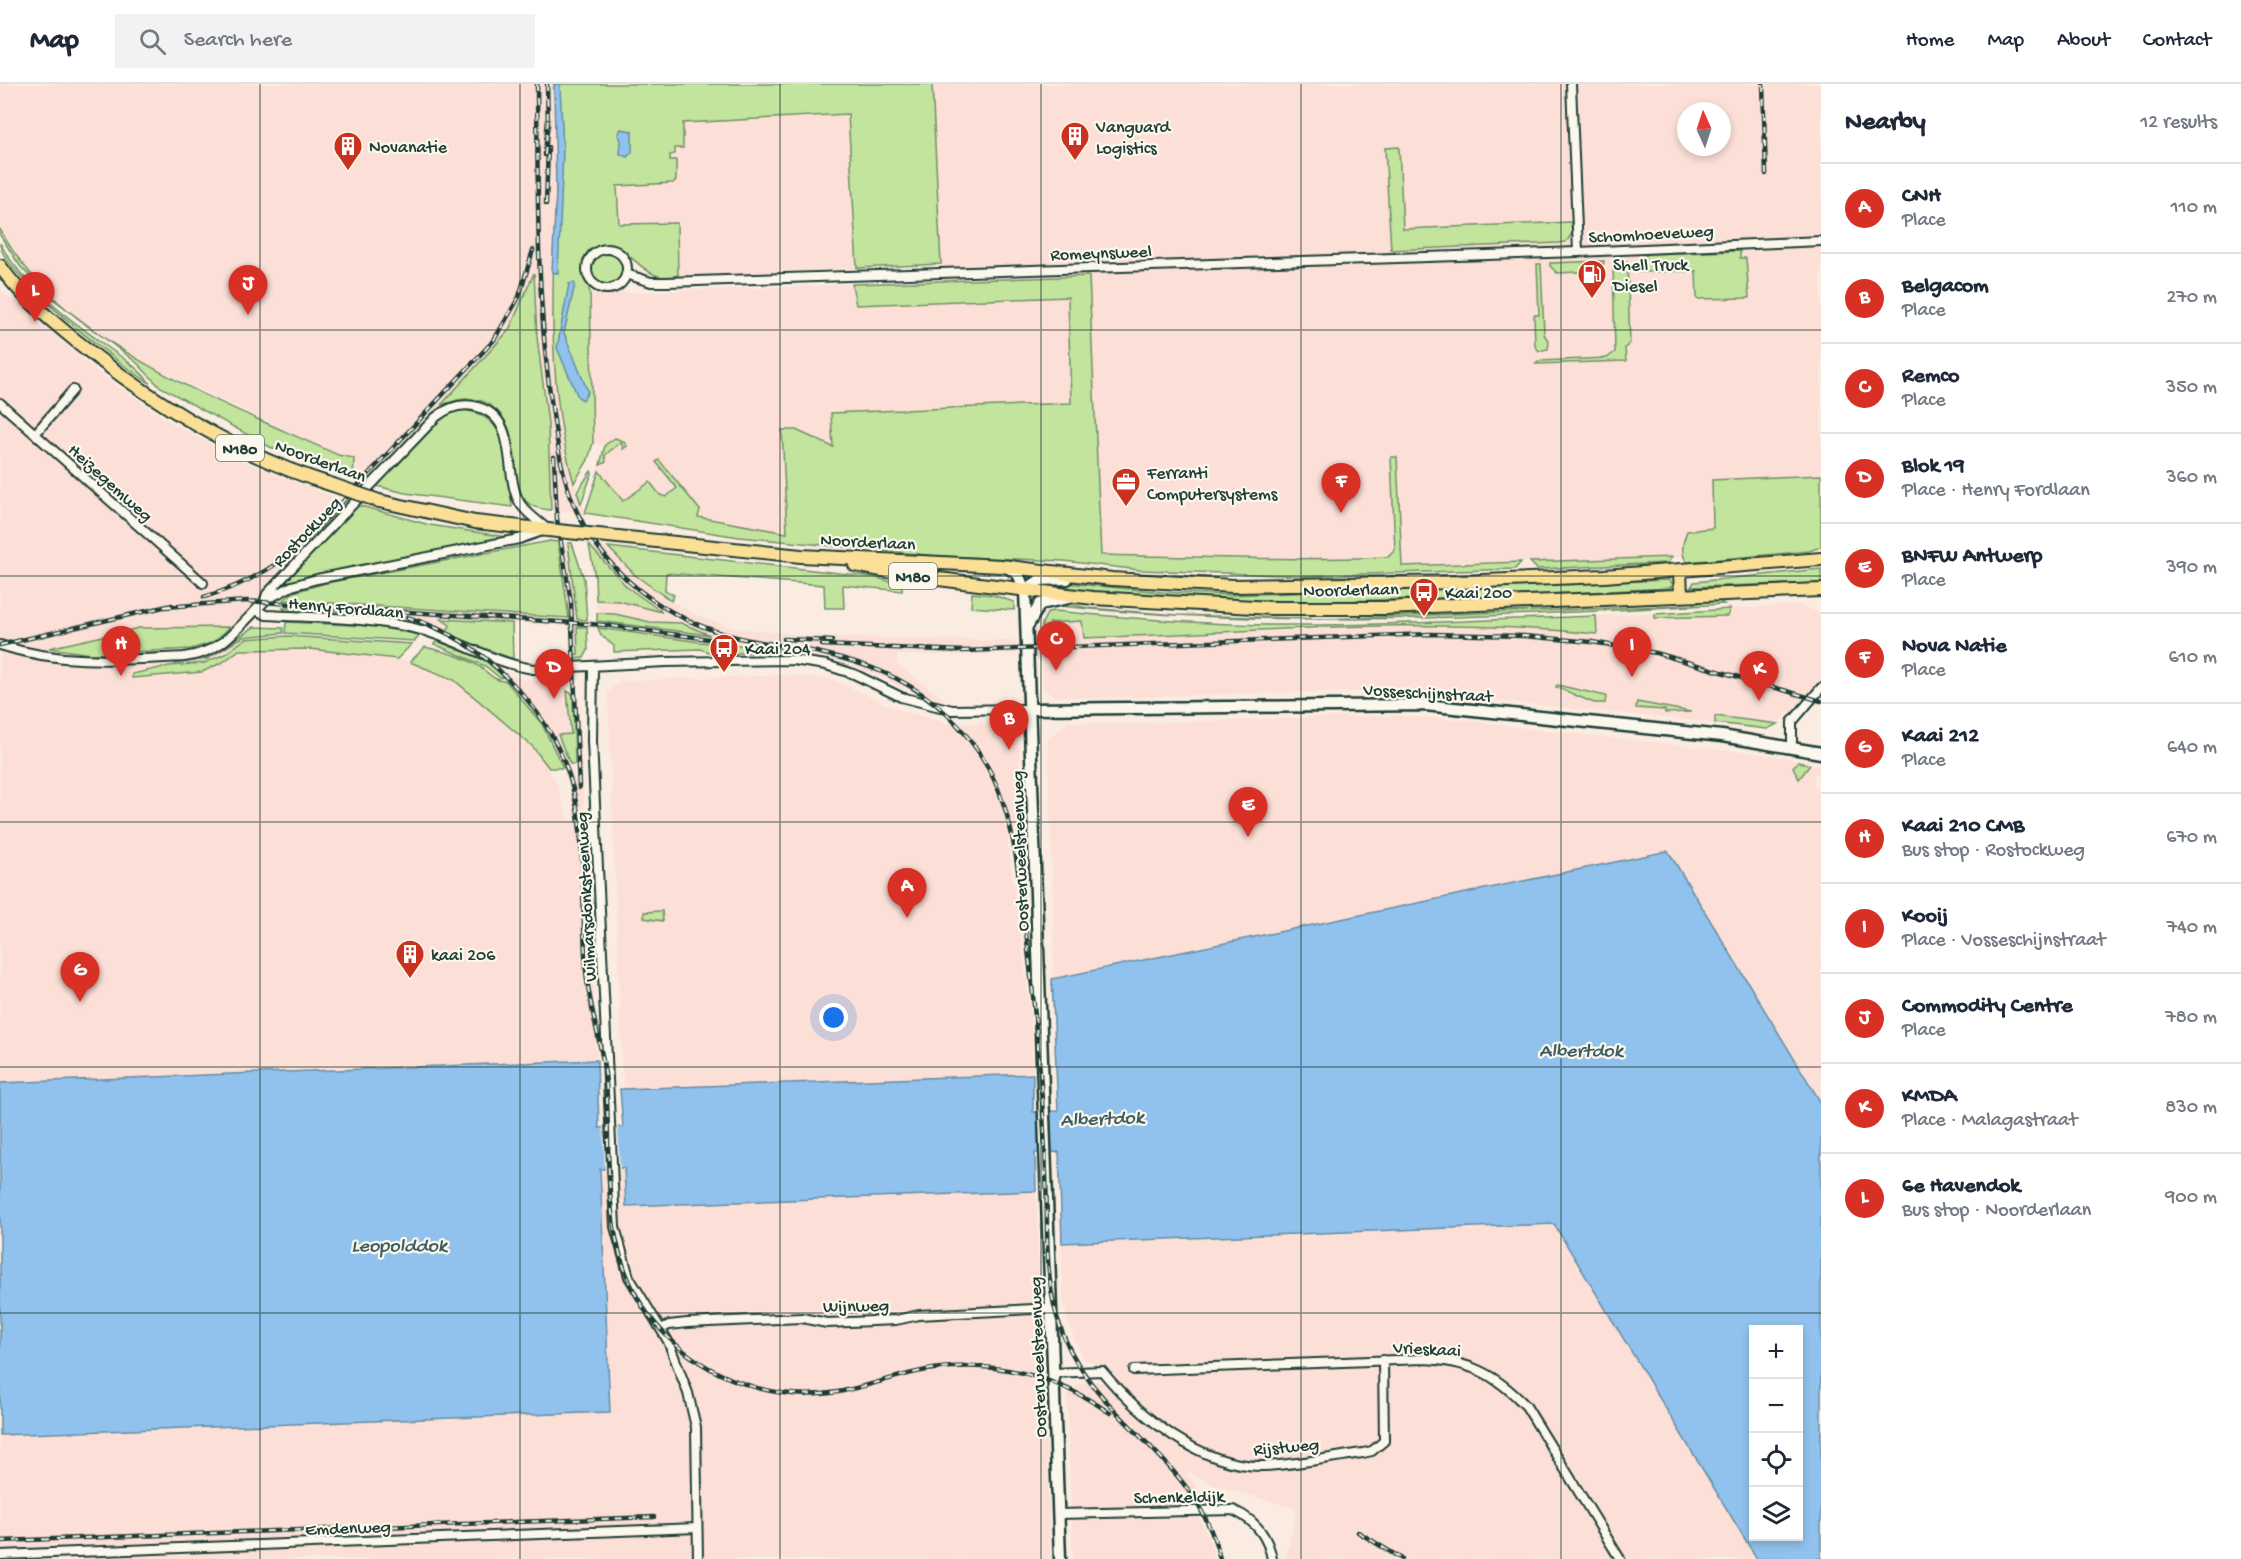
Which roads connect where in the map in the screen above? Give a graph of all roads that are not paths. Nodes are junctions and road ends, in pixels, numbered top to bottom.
1 (1571, 84) edge
2 (1821, 240) edge
3 (1578, 252) junction
4 (2, 272) edge
5 (626, 274) junction
6 (74, 390) dead end
7 (0, 403) edge
8 (35, 434) junction
9 (548, 530) junction
10 (801, 556) junction
11 (1821, 559) edge
12 (1004, 566) junction
13 (1680, 572) junction
14 (1112, 579) junction
15 (203, 583) dead end
16 (1025, 590) junction
17 (1821, 590) edge
18 (1681, 595) junction
19 (1093, 598) junction
20 (266, 600) junction
21 (256, 610) junction
22 (1027, 628) junction
23 (0, 645) edge
24 (593, 667) junction
25 (1821, 688) edge
26 (1030, 710) junction
27 (1792, 747) junction
28 (1821, 753) edge
29 (1052, 1308) junction
30 (661, 1329) junction
31 (1383, 1360) junction
32 (1134, 1370) dead end
33 (1053, 1373) junction
34 (1059, 1514) junction
35 (697, 1528) junction
36 (0, 1555) edge
37 (698, 1559) edge
38 (1060, 1559) edge
39 (1272, 1559) edge
40 (1620, 1559) edge

1 - 3 street, Schomhoeveweg
2 - 3 street, Schomhoeveweg
3 - 5 street, Romeynsweel
4 - 9 main road, Noorderlaan / N180, bridge
5 - 5 street
6 - 8 street
7 - 8 street, Heizegemweg
8 - 15 street, Heizegemweg
9 - 10 main road, Noorderlaan / N180, bridge
9 - 20 street, Noorderlaan
9 - 20 street, Rostockweg
10 - 12 main road, Noorderlaan / N180
10 - 16 main road, Noorderlaan / N180
11 - 13 main road, Noorderlaan / N180
12 - 14 main road, Noorderlaan / N180
12 - 16 main road
13 - 14 main road, Noorderlaan / N180
13 - 18 main road
14 - 16 main road, Noorderlaan
16 - 19 main road, Noorderlaan / N180
16 - 22 main road, Oosterweelsteenweg
17 - 18 main road, Noorderlaan / N180
18 - 19 main road, Noorderlaan / N180
19 - 22 main road
20 - 21 street, Rostockweg
21 - 23 street, Rostockweg
21 - 24 street, Henry Fordlaan
22 - 26 main road, Oosterweelsteenweg
24 - 26 street, Henry Fordlaan
24 - 30 street, Wilmarsdonksteenweg
25 - 27 street
26 - 27 main road, Vosseschijnstraat
26 - 29 main road, Oosterweelsteenweg
27 - 28 main road, Vosseschijnstraat
29 - 30 street, Wijnweg
29 - 33 main road, Oosterweelsteenweg
30 - 35 street
31 - 32 street, Vrieskaai
31 - 33 street, Rijstweg
31 - 40 street, Vrieskaai
33 - 34 main road, Oosterweelsteenweg
34 - 38 main road, Oosterweelsteenweg
34 - 39 street, Schenkeldijk
35 - 36 street, Emdenweg
35 - 37 street

